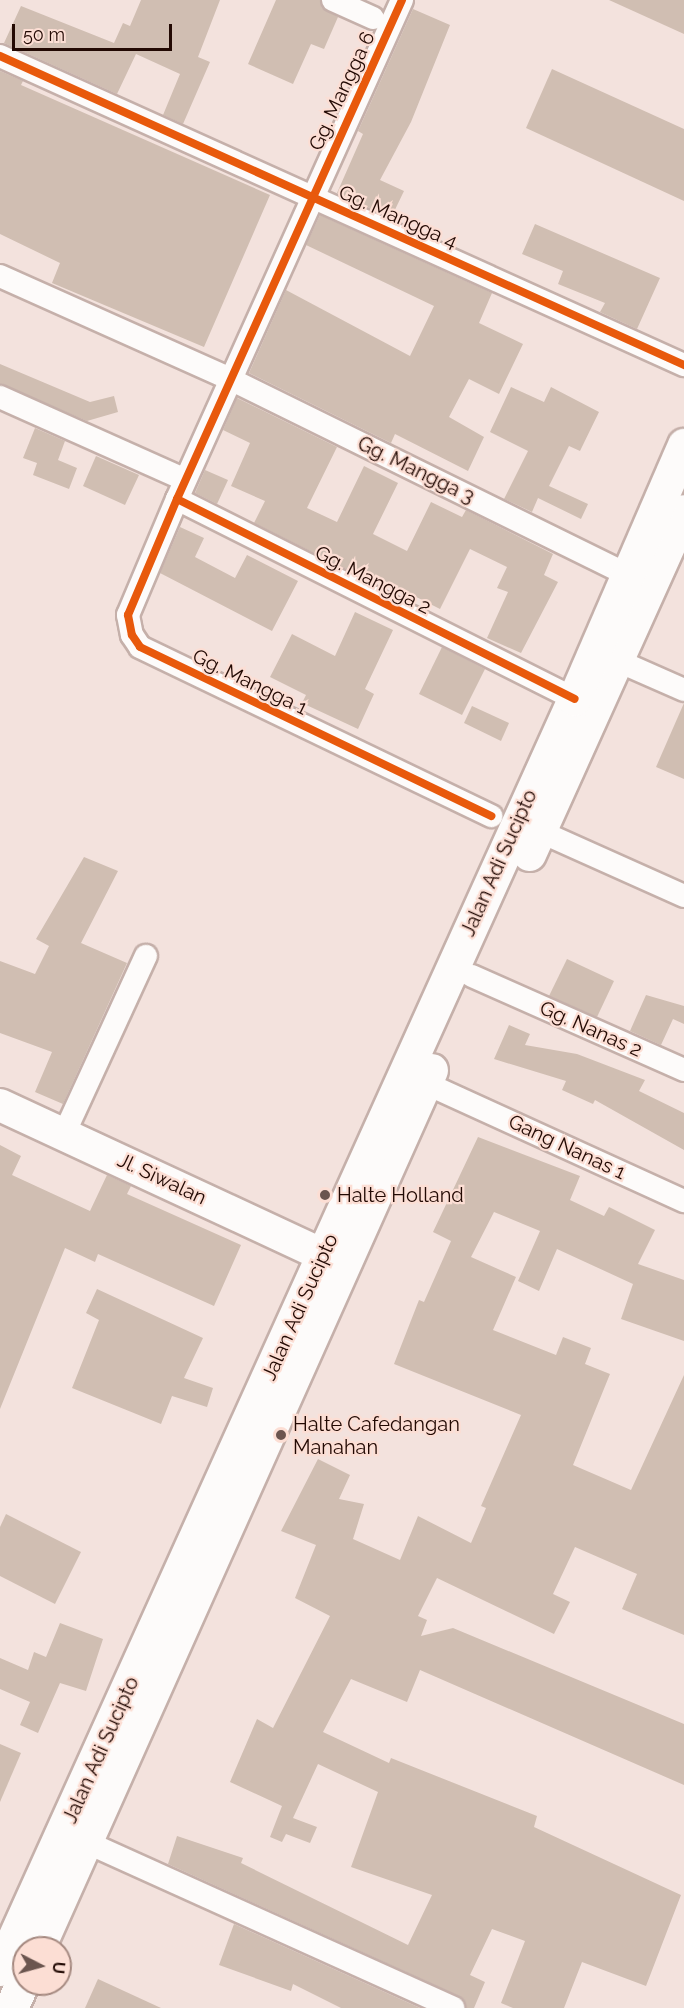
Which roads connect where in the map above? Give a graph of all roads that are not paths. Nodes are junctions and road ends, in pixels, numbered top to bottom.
1 (333, 0) edge
2 (402, 0) edge
3 (373, 18) dead end
4 (0, 56) edge
5 (312, 196) junction
6 (0, 276) edge
7 (684, 365) edge
8 (230, 379) junction
9 (0, 397) edge
10 (684, 445) edge
11 (180, 489) junction
12 (683, 515) edge
13 (615, 568) junction
14 (628, 665) junction
15 (684, 690) edge
16 (574, 699) junction
17 (491, 816) dead end
18 (551, 837) junction
19 (684, 896) edge
20 (146, 956) dead end
21 (485, 981) junction
22 (684, 1071) edge
23 (438, 1088) junction
24 (0, 1105) edge
25 (64, 1134) junction
26 (684, 1201) edge
27 (323, 1255) junction
28 (86, 1842) junction
29 (43, 1936) edge
30 (0, 1969) edge
31 (453, 2008) edge

1 - 3 street
2 - 5 street, Gg. Mangga 6
4 - 5 street, Gg. Mangga 4
5 - 7 street, Gg. Mangga 4
5 - 8 street, Gg. Mangga 6
6 - 8 street, Gg. Mangga 3
8 - 11 street, Gg. Mangga 1
8 - 13 street, Gg. Mangga 3
9 - 11 street, Gg. Mangga 2
10 - 13 highway, Jalan Adi Sucipto
11 - 16 street, Gg. Mangga 2
11 - 17 street, Gg. Mangga 1
12 - 14 highway, Jalan Adi Sucipto
13 - 16 highway, Jalan Adi Sucipto
14 - 15 street
14 - 18 highway, Jalan Adi Sucipto
16 - 27 highway, Jalan Adi Sucipto
18 - 19 street
18 - 21 highway, Jalan Adi Sucipto
20 - 25 street
21 - 22 street, Gg. Nanas 2
21 - 23 highway, Jalan Adi Sucipto
23 - 26 street, Gang Nanas 1
23 - 28 highway, Jalan Adi Sucipto
24 - 25 street, Jl. Siwalan
25 - 27 street, Jl. Siwalan
27 - 30 highway, Jalan Adi Sucipto
28 - 29 highway, Jalan Adi Sucipto
28 - 31 street

